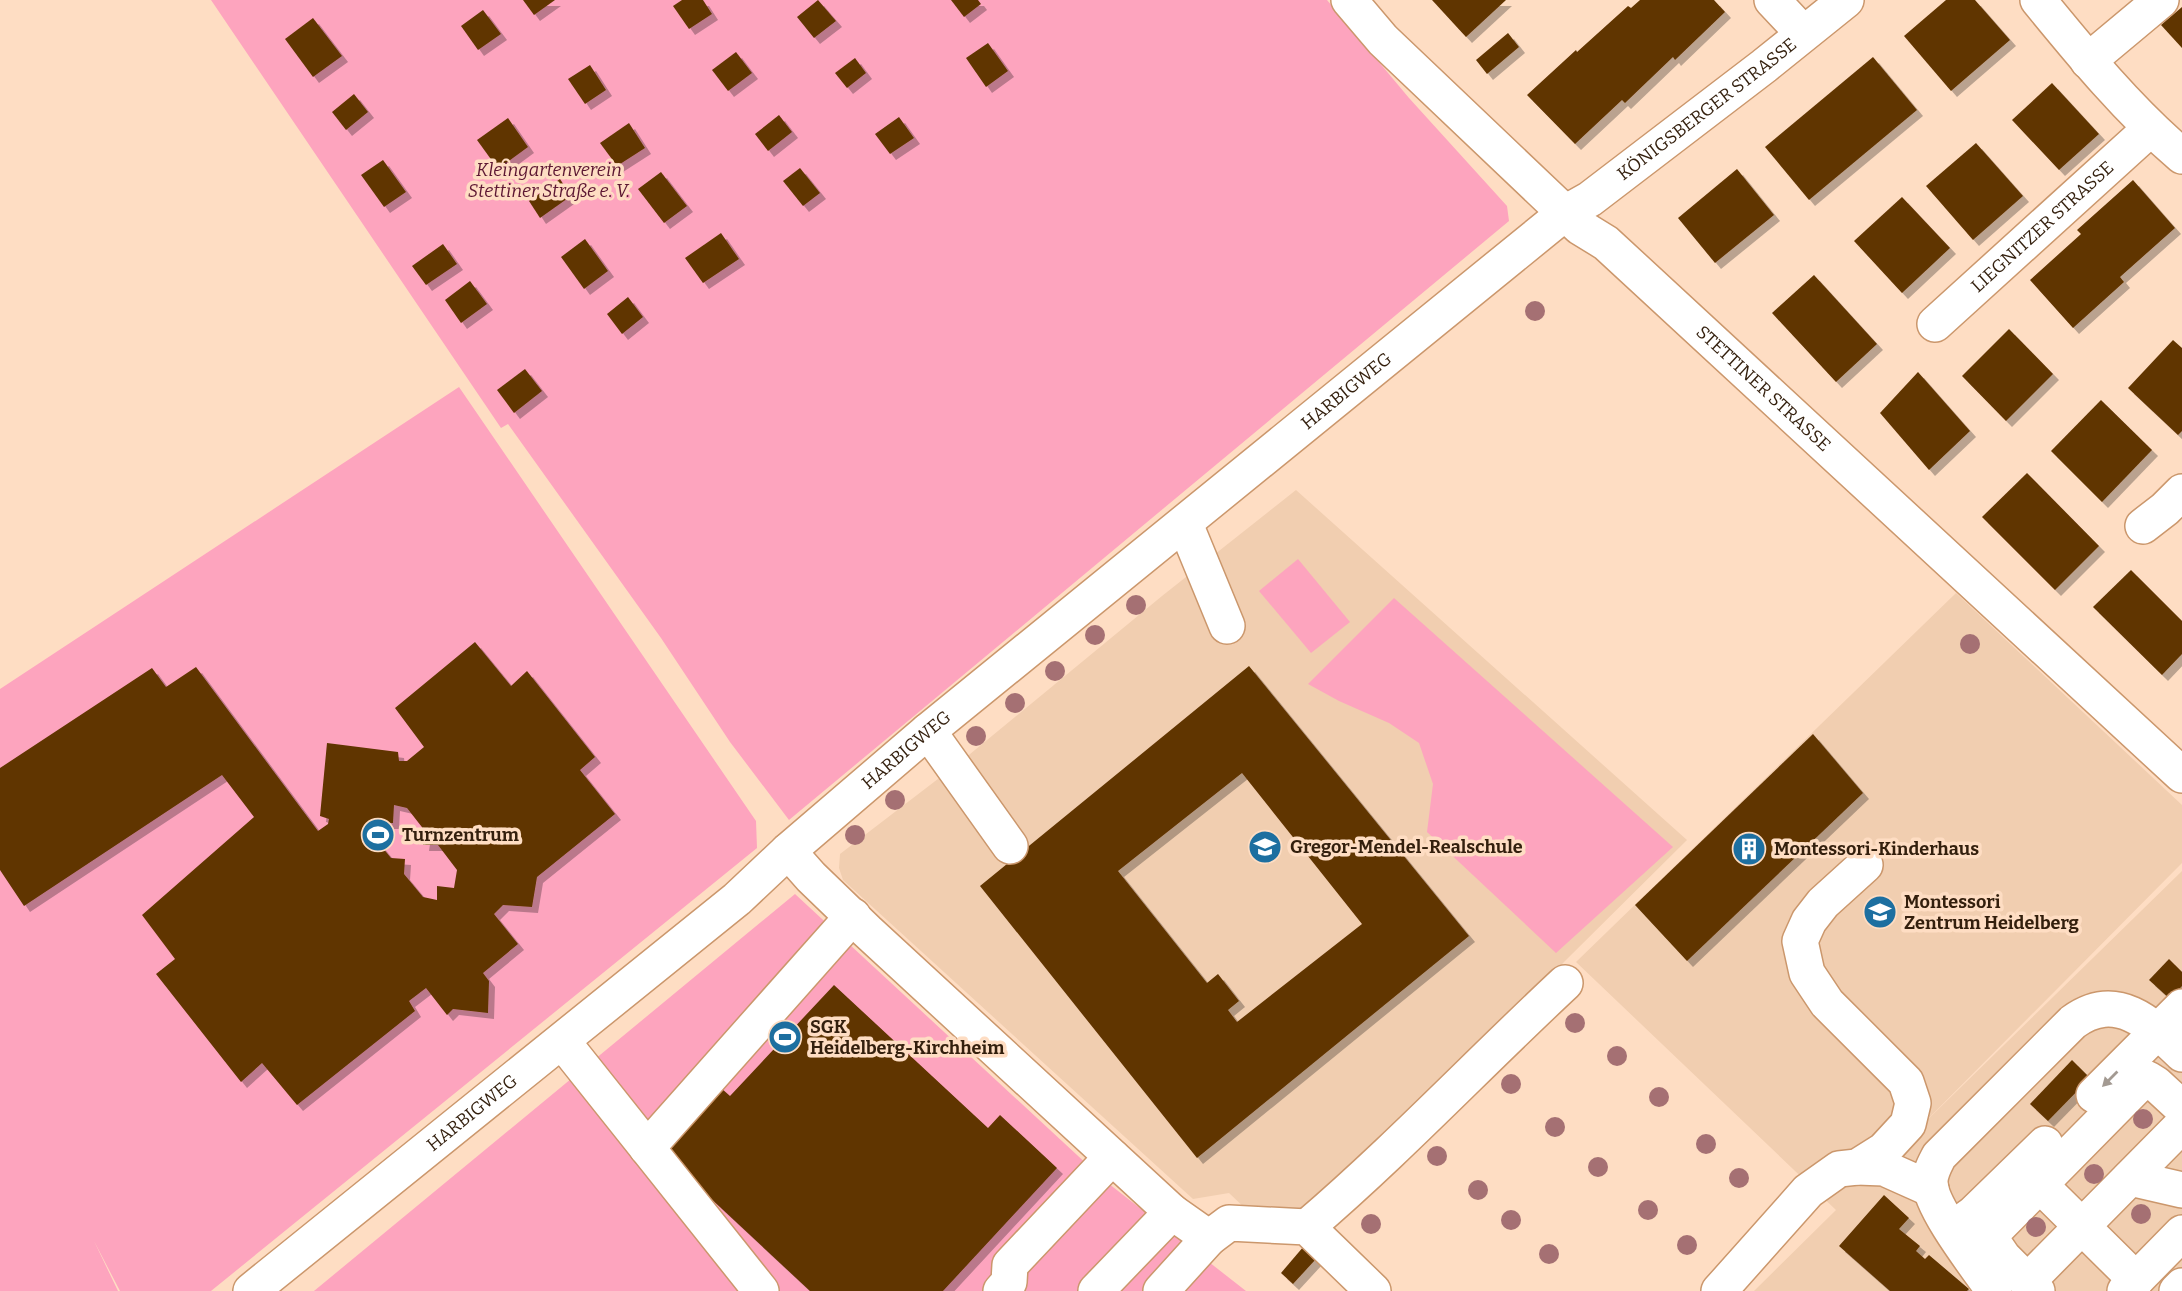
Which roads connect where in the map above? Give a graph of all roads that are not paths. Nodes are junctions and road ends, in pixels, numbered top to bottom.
1 (1349, 0) edge
2 (1772, 0) edge
3 (1846, 0) edge
4 (2038, 0) edge
5 (2161, 0) edge
6 (1803, 33) junction
7 (2088, 61) junction
8 (2151, 129) junction
9 (2182, 156) edge
10 (1564, 214) junction
11 (1935, 324) dead end
12 (2182, 492) edge
13 (1185, 524) junction
14 (2143, 526) dead end
15 (1227, 626) dead end
16 (928, 732) junction
17 (2182, 775) edge
18 (1010, 846) dead end
19 (788, 850) junction
20 (1865, 865) dead end
21 (853, 916) junction
22 (1565, 984) dead end
23 (2174, 1031) edge
24 (562, 1041) junction
25 (2182, 1108) edge
26 (2182, 1125) edge
27 (647, 1148) junction
28 (1112, 1157) junction
29 (1857, 1167) junction
30 (2130, 1178) junction
31 (2039, 1184) junction
32 (1931, 1189) junction
33 (2182, 1190) edge
34 (1172, 1212) junction
35 (2083, 1226) junction
36 (1307, 1227) junction
37 (1952, 1229) junction
38 (2182, 1233) edge
39 (1209, 1238) junction
40 (2131, 1285) edge
41 (2032, 1286) edge
42 (2182, 1286) edge
43 (251, 1291) edge
44 (761, 1291) edge
45 (1001, 1291) edge
46 (1096, 1291) edge
47 (1161, 1291) edge
48 (1373, 1291) edge
49 (1719, 1291) edge
50 (1994, 1291) edge
51 (2177, 1291) edge

1 - 10 street, STETTINER STRASSE
2 - 6 street
3 - 6 street, KÖNIGSBERGER STRASSE
4 - 7 street
5 - 7 street
6 - 10 street, KÖNIGSBERGER STRASSE
7 - 8 street
8 - 9 street
8 - 11 street, LIEGNITZER STRASSE
10 - 13 street, HARBIGWEG
10 - 17 street, STETTINER STRASSE
12 - 14 street
13 - 15 street
13 - 16 street, HARBIGWEG
16 - 18 street
16 - 19 street, HARBIGWEG
19 - 21 street
19 - 24 street, HARBIGWEG
20 - 29 street
21 - 27 street
21 - 28 street
22 - 36 street
23 - 32 street
23 -> 37 street
24 - 27 street
24 - 43 street, HARBIGWEG
25 - 31 street
26 - 30 street
27 - 44 street
28 - 34 street
28 - 45 street
29 - 32 street
29 - 49 street
30 - 33 street
30 - 35 street
31 - 35 street
31 - 41 street
32 - 37 street
34 - 39 street
34 - 46 street
35 - 40 street
35 - 41 street
36 - 39 street
36 - 48 street
37 - 50 street
38 - 40 street
39 - 47 street
42 - 51 street

